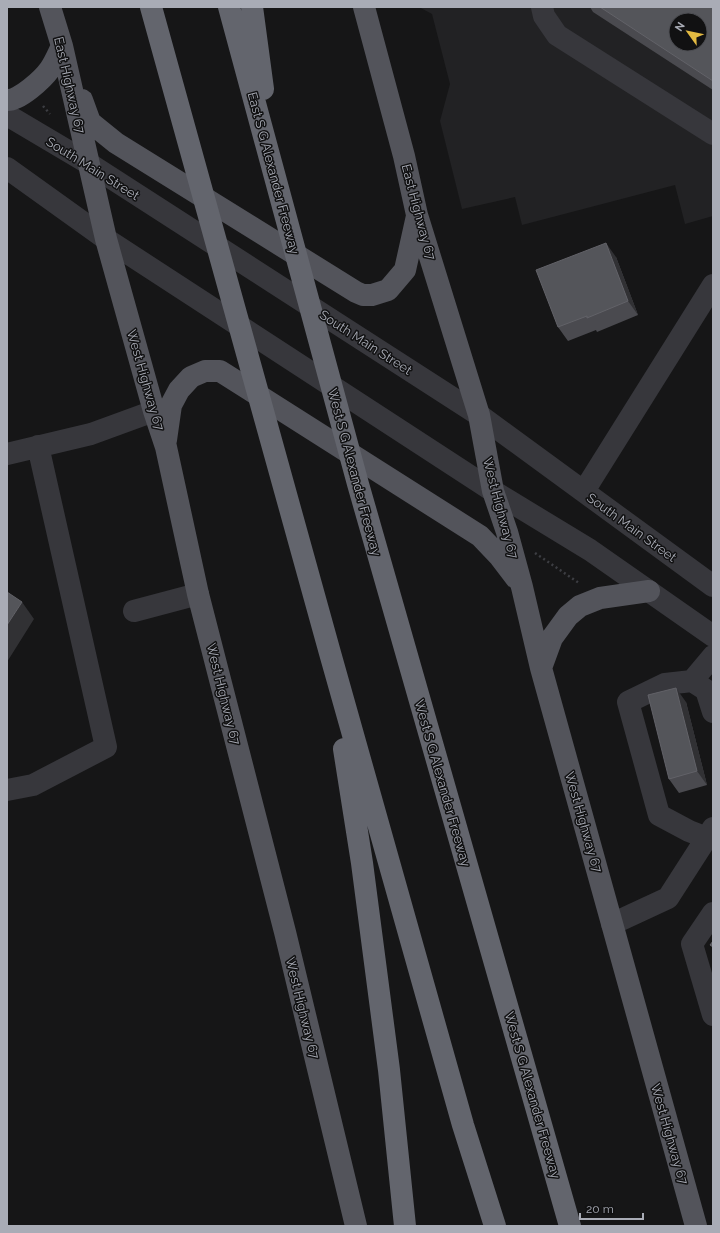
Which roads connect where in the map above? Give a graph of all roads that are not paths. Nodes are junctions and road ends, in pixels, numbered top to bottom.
1 (50, 7) edge
2 (151, 7) edge
3 (229, 7) edge
4 (252, 7) edge
5 (364, 7) edge
6 (542, 7) edge
7 (62, 46) junction
8 (7, 100) edge
9 (7, 115) edge
10 (713, 134) edge
11 (88, 163) junction
12 (7, 168) edge
13 (276, 180) junction
14 (417, 214) junction
15 (106, 238) junction
16 (713, 285) edge
17 (319, 340) joint
18 (154, 411) junction
19 (479, 415) junction
20 (38, 446) junction
21 (166, 447) junction
22 (7, 454) edge
23 (493, 491) junction
24 (584, 491) junction
25 (713, 586) edge
26 (522, 587) junction
27 (649, 591) junction
28 (198, 594) junction
29 (134, 611) dead end
30 (713, 636) edge
31 (330, 653) junction
32 (713, 656) edge
33 (541, 668) junction
34 (692, 681) junction
35 (713, 712) edge
36 (7, 790) edge
37 (710, 833) edge
38 (713, 913) edge
39 (612, 924) junction
40 (713, 937) edge
41 (695, 953) junction
42 (713, 1014) edge
43 (356, 1226) edge
44 (405, 1226) edge
45 (494, 1226) edge
46 (570, 1226) edge
47 (696, 1226) edge

1 - 7 main road, East Highway 67
2 - 31 highway
3 - 13 highway, East S G Alexander Freeway
4 - 13 highway
5 - 14 main road, East Highway 67
6 - 10 street
7 - 8 main road
7 - 11 main road, East Highway 67
7 - 14 main road
9 - 11 street, South Main Street
11 - 15 main road, West Highway 67
11 - 19 street, South Main Street
12 - 15 street
13 - 17 highway, East S G Alexander Freeway
14 - 19 main road, East Highway 67
15 - 18 main road, West Highway 67
15 - 23 street
16 - 24 street
17 - 46 highway, West S G Alexander Freeway
18 - 20 street
18 - 21 main road, West Highway 67
19 - 23 main road, West Highway 67
19 - 24 street, South Main Street
20 - 22 street
20 - 36 street
21 - 26 main road
21 - 28 main road, West Highway 67
23 - 26 main road, West Highway 67
23 - 27 street
24 - 25 street, South Main Street
26 - 33 main road, West Highway 67
27 - 30 street
27 - 33 main road
28 - 29 street
28 - 43 main road, West Highway 67
31 - 44 highway
31 - 45 highway
32 - 34 street
33 - 39 main road, West Highway 67
34 - 35 street
34 - 37 street
37 - 39 street
38 - 41 street
39 - 47 main road, West Highway 67
40 - 41 street
41 - 42 street

